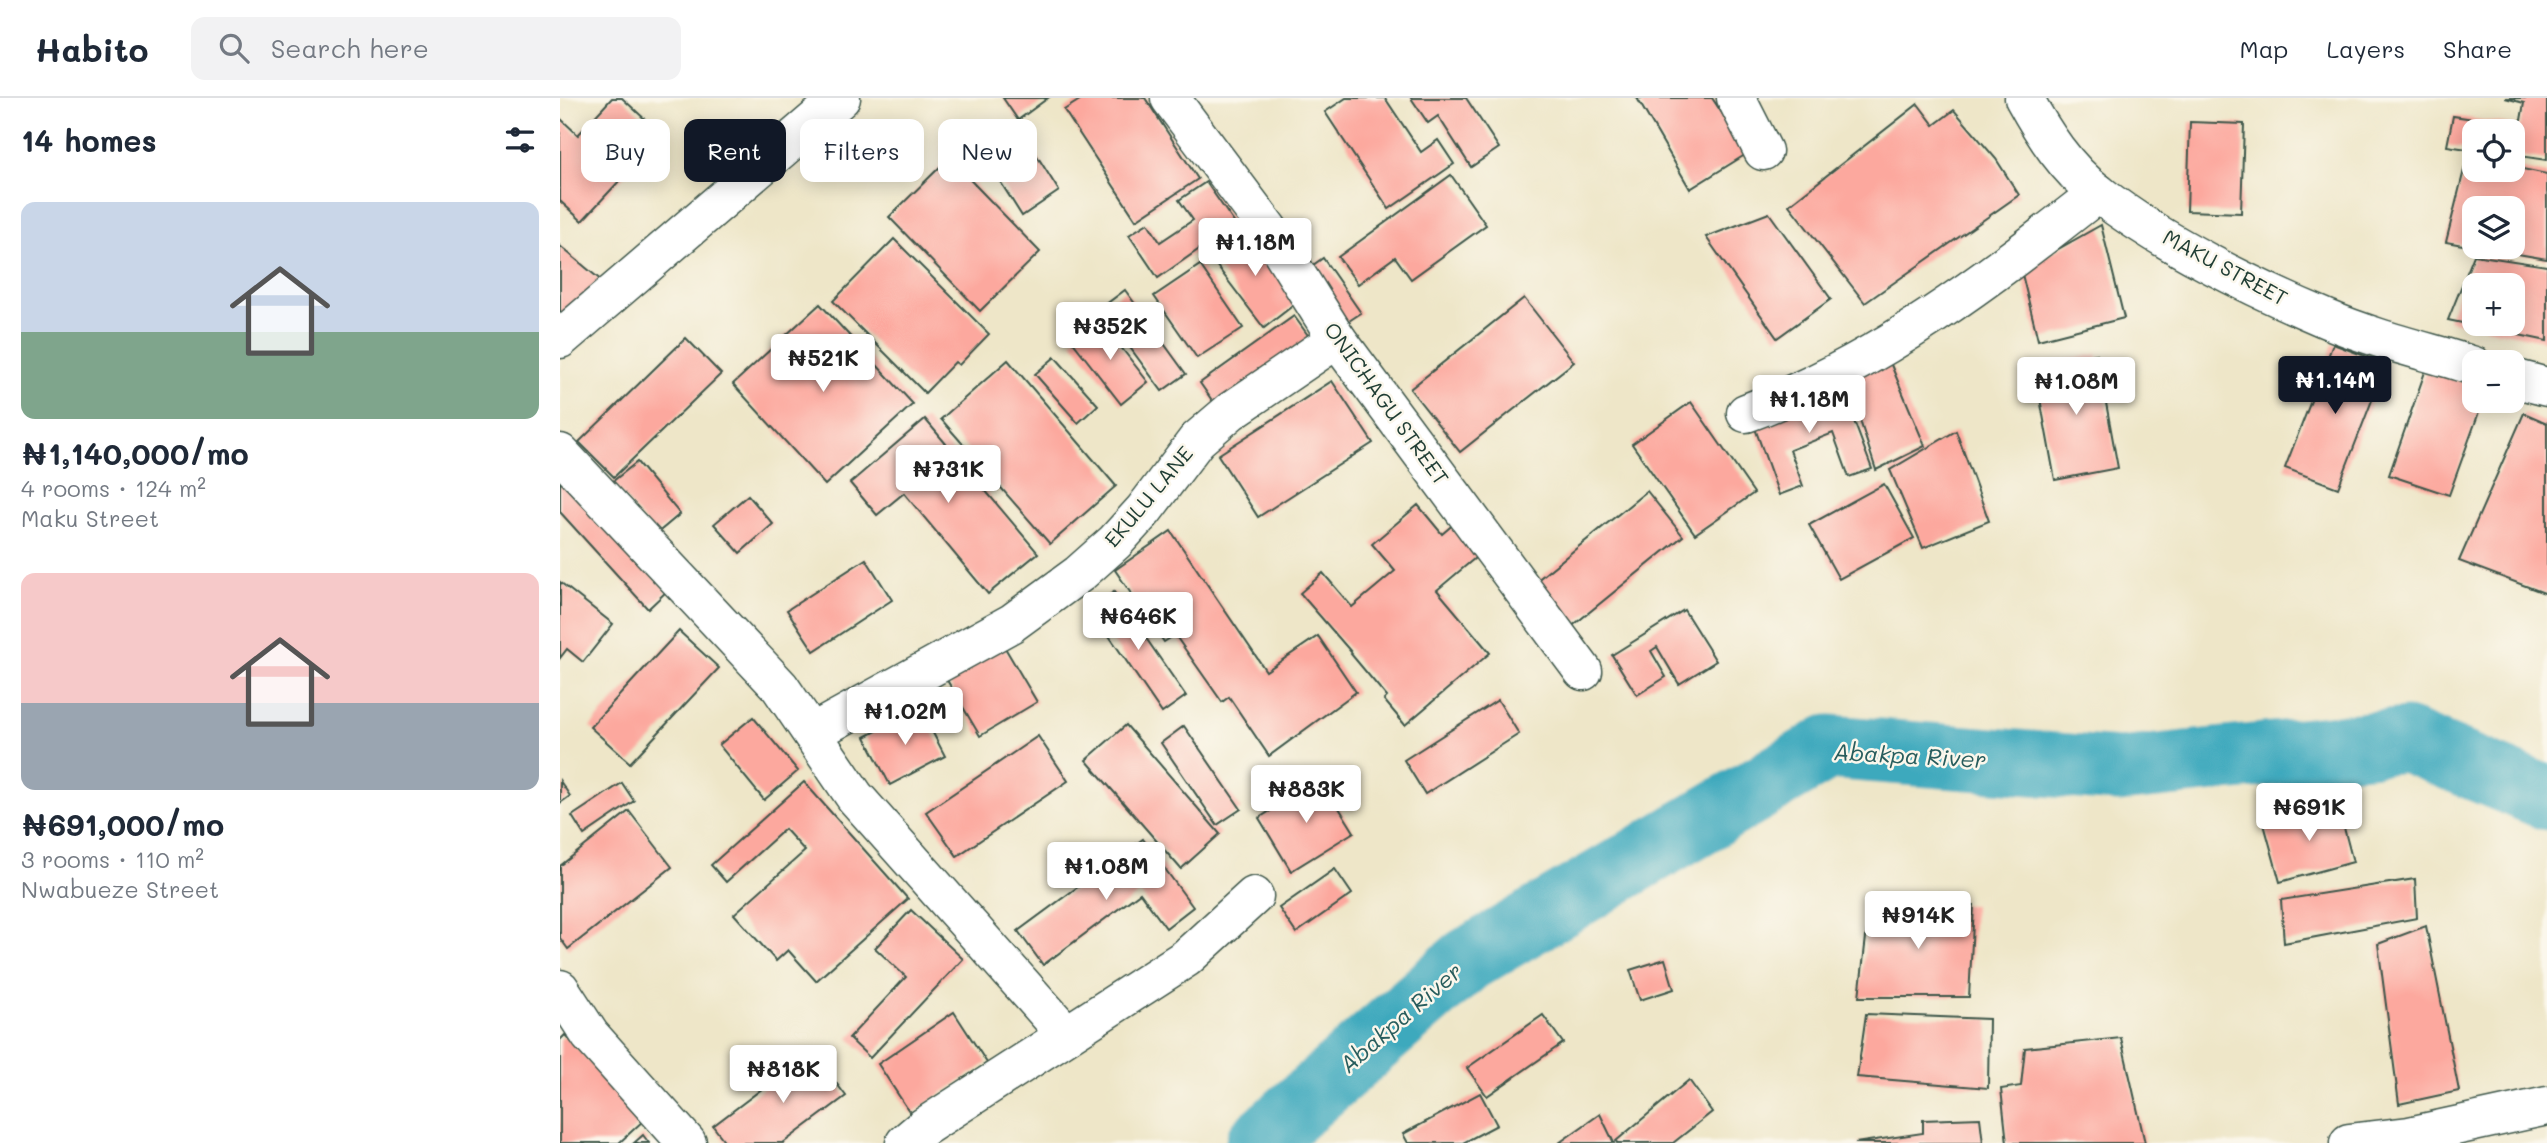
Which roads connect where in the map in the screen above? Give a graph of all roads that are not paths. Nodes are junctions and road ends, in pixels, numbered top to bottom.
1 (841, 98) edge
2 (1170, 98) edge
3 (1736, 98) edge
4 (2024, 98) edge
5 (1763, 151) dead end
6 (2098, 193) junction
7 (560, 339) edge
8 (1337, 339) junction
9 (2462, 362) edge
10 (2525, 381) edge
11 (2547, 387) edge
12 (1746, 413) dead end
13 (560, 453) edge
14 (1583, 671) dead end
15 (812, 733) junction
16 (1254, 896) dead end
17 (560, 989) edge
18 (1066, 1034) junction
19 (2547, 1106) edge
20 (687, 1143) edge
21 (905, 1143) edge
22 (2348, 1143) edge

1 - 7 street
2 - 8 street, ONICHAGU STREET
3 - 5 street
4 - 6 street, MAKU STREET
6 - 9 street, MAKU STREET
6 - 12 street
8 - 14 street, ONICHAGU STREET
8 - 15 street, EKULU LANE
10 - 11 street
13 - 15 street
15 - 18 street
16 - 18 street
17 - 20 street
18 - 21 street
19 - 22 street

